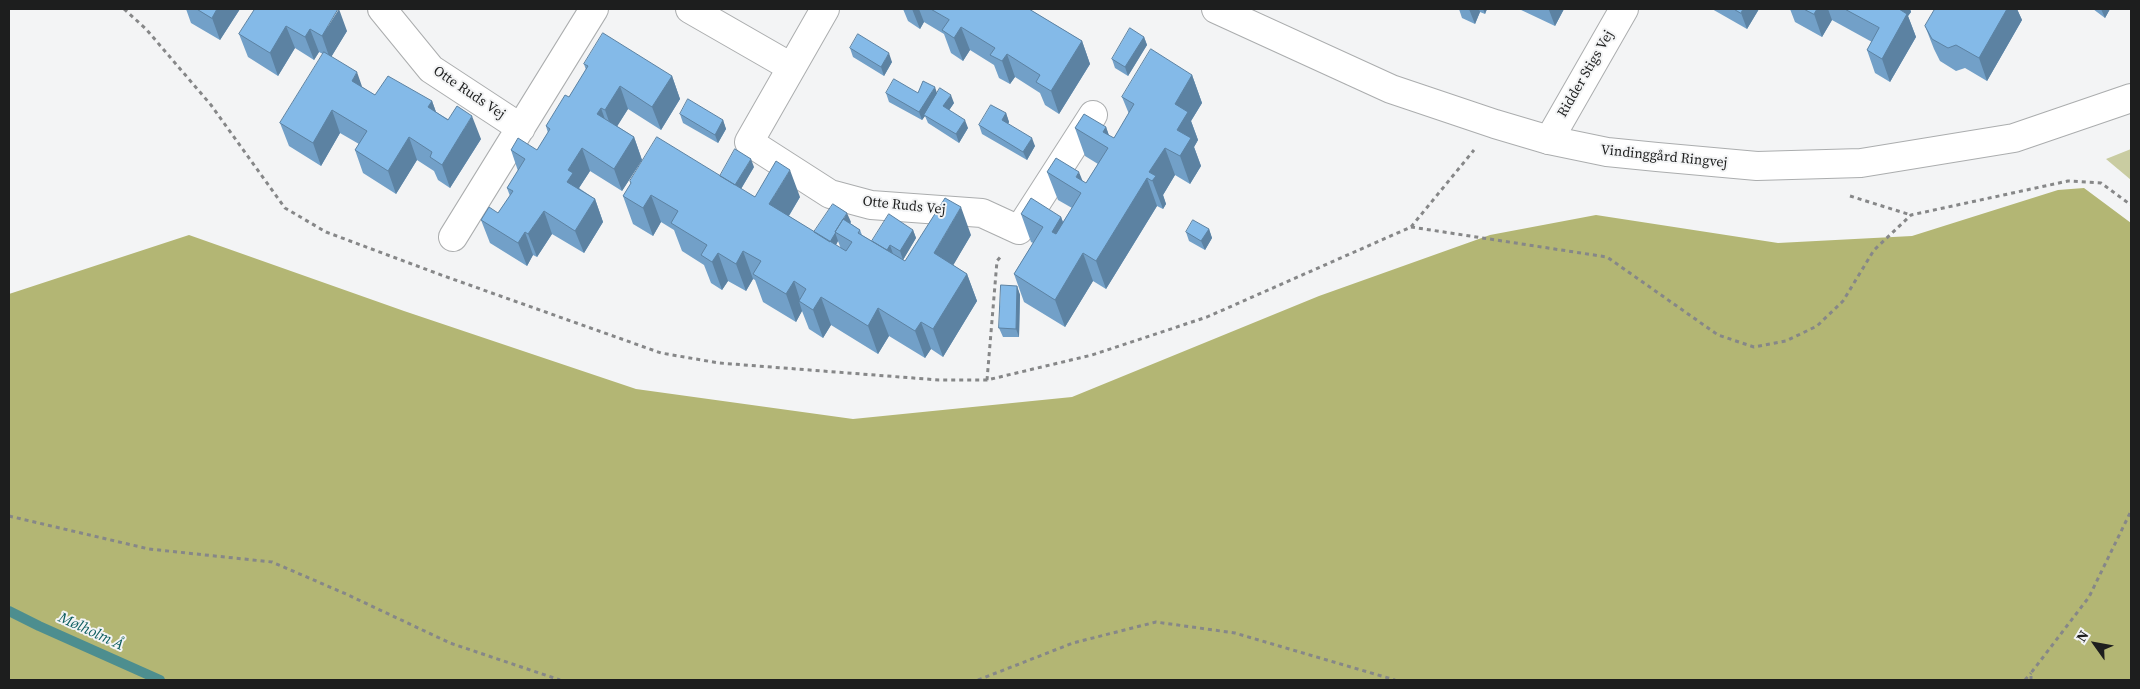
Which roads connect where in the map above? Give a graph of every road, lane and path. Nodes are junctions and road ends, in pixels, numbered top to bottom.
1 (124, 9) edge
2 (382, 9) edge
3 (594, 9) edge
4 (690, 9) edge
5 (825, 9) edge
6 (1216, 9) edge
7 (1624, 9) edge
8 (791, 67) junction
9 (2131, 98) edge
10 (1093, 115) dead end
11 (1495, 124) junction
12 (521, 128) junction
13 (1549, 140) junction
14 (2131, 204) edge
15 (1411, 227) junction
16 (1019, 230) junction
17 (453, 237) dead end
18 (987, 380) junction
19 (2131, 511) edge
20 (9, 516) edge
21 (2031, 673) junction
22 (560, 680) edge
23 (978, 680) edge
24 (1395, 680) edge
25 (2025, 680) edge
26 (2031, 680) edge

1 - 18 path
2 - 12 street, Otte Ruds Vej
3 - 12 street, Otte Ruds Vej
4 - 8 street
5 - 8 street, Otte Ruds Vej
6 - 11 street, Vindinggård Ringvej
7 - 13 street, Ridder Stigs Vej
8 - 16 street, Otte Ruds Vej
9 - 13 street, Vindinggård Ringvej
10 - 16 street
11 - 13 street, Vindinggård Ringvej
11 - 15 path
12 - 17 street, Otte Ruds Vej
14 - 15 path
15 - 18 path
16 - 18 path
19 - 21 path
20 - 22 path
21 - 25 path
21 - 26 path
23 - 24 path

